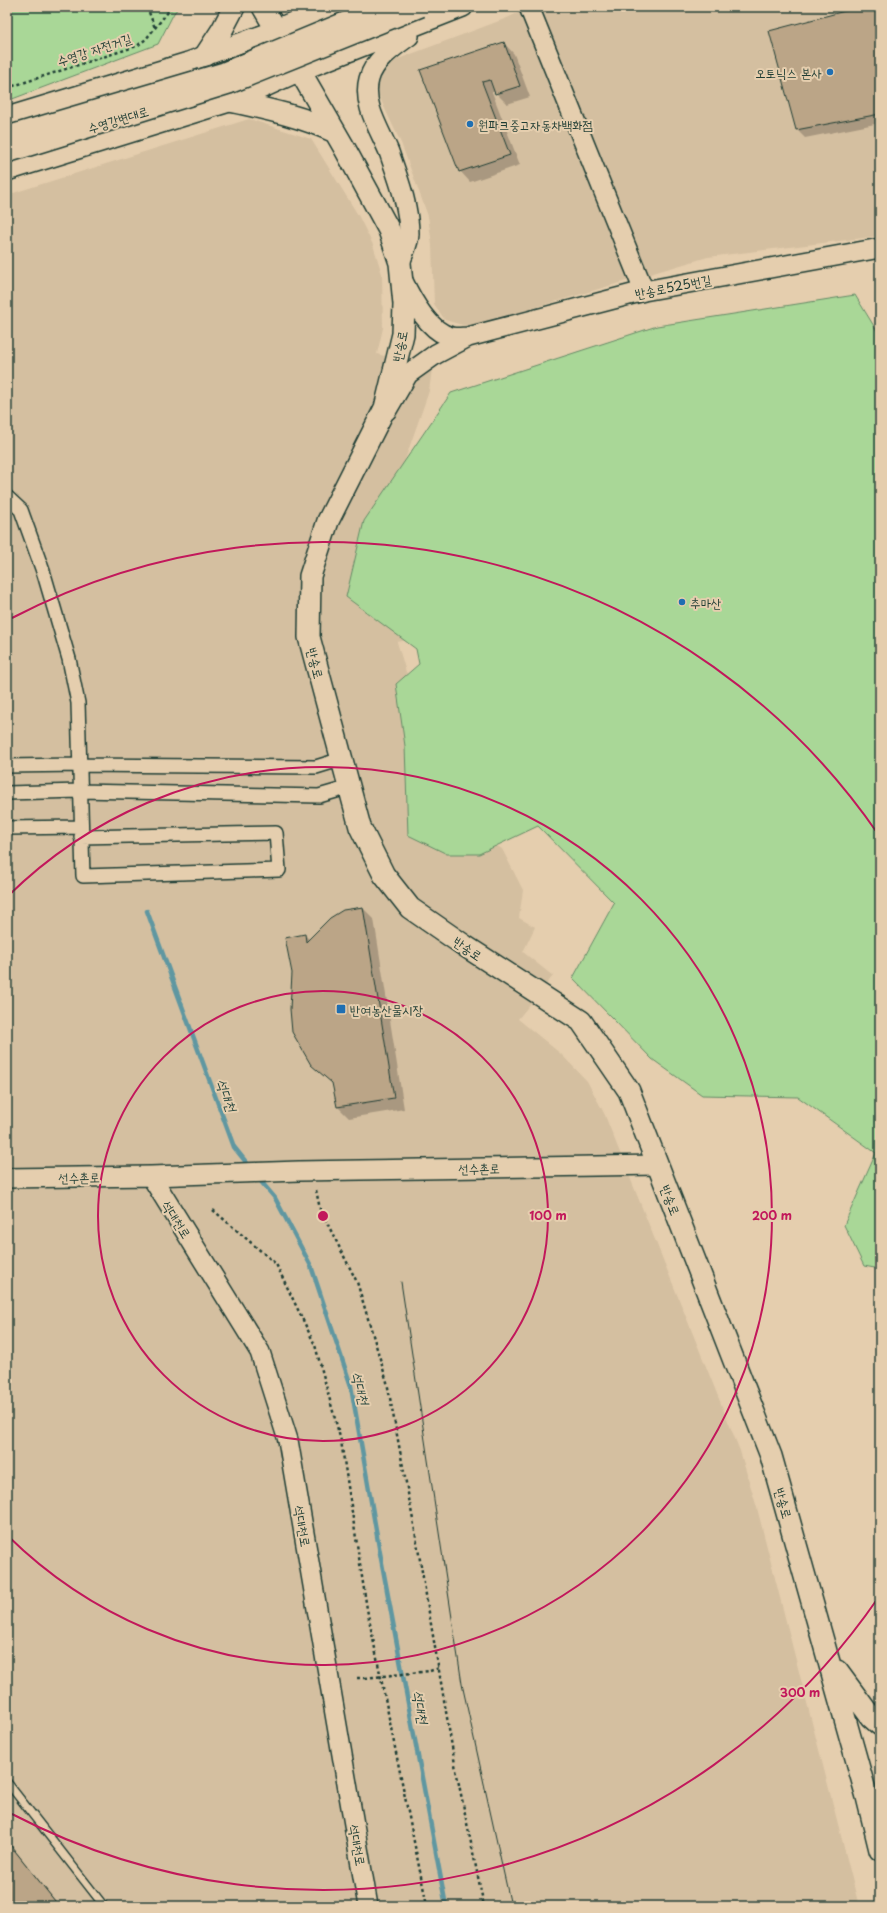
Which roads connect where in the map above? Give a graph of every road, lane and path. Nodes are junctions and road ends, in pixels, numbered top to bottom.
1 (147, 7) edge
2 (172, 7) edge
3 (234, 7) edge
4 (263, 7) edge
5 (331, 7) edge
6 (381, 7) edge
7 (463, 7) edge
8 (529, 7) edge
9 (426, 14) edge
10 (155, 28) junction
11 (276, 30) junction
12 (205, 56) junction
13 (300, 72) junction
14 (7, 88) edge
15 (230, 93) junction
16 (7, 117) edge
17 (335, 132) junction
18 (7, 136) edge
19 (7, 153) edge
20 (7, 171) edge
21 (880, 248) edge
22 (401, 270) junction
23 (644, 291) junction
24 (468, 337) junction
25 (378, 424) junction
26 (7, 497) edge
27 (342, 759) junction
28 (79, 765) junction
29 (7, 766) edge
30 (350, 787) junction
31 (80, 791) junction
32 (7, 793) edge
33 (7, 828) edge
34 (81, 832) junction
35 (658, 1165) junction
36 (151, 1176) junction
37 (7, 1178) edge
38 (316, 1190) dead end
39 (213, 1210) dead end
40 (828, 1658) junction
41 (439, 1668) junction
42 (357, 1678) dead end
43 (880, 1725) edge
44 (7, 1782) edge
45 (874, 1794) edge
46 (880, 1850) edge
47 (104, 1906) edge
48 (368, 1906) edge
49 (426, 1906) edge
50 (484, 1906) edge

1 - 10 path
2 - 10 path, 수영강 자전거길
3 - 12 main road
4 - 11 main road, 반송로
5 - 11 main road
6 - 18 main road, bridge
7 - 9 main road
8 - 23 main road
9 - 13 main road
9 - 15 main road, bridge
9 - 22 main road
10 - 14 path, 수영강 자전거길
11 - 12 main road
11 - 13 main road, 반송로
12 - 16 main road
13 - 15 main road
13 - 17 main road, 반송로
15 - 17 main road
15 - 19 main road, 수영강변대로, bridge
15 - 20 main road
17 - 22 main road, 반송로
21 - 23 main road, 반송로525번길
22 - 24 main road
22 - 25 main road, 반송로
23 - 24 main road, 반송로525번길
24 - 25 main road
25 - 27 main road, 반송로
26 - 28 street
27 - 28 street
27 - 30 main road, 반송로
28 - 29 street
28 - 31 street
30 - 31 street
30 - 35 main road, 반송로
31 - 32 street
31 - 34 street
33 - 34 street
34 - 34 street
35 - 36 main road, 선수촌로
35 - 40 main road, 반송로
36 - 37 main road, 선수촌로
36 - 48 main road, 석대천로
38 - 41 path
39 - 49 path
40 - 43 main road
40 - 45 main road, 반송로
41 - 42 path, bridge
41 - 50 path
44 - 47 lane
45 - 46 main road, 반송로

